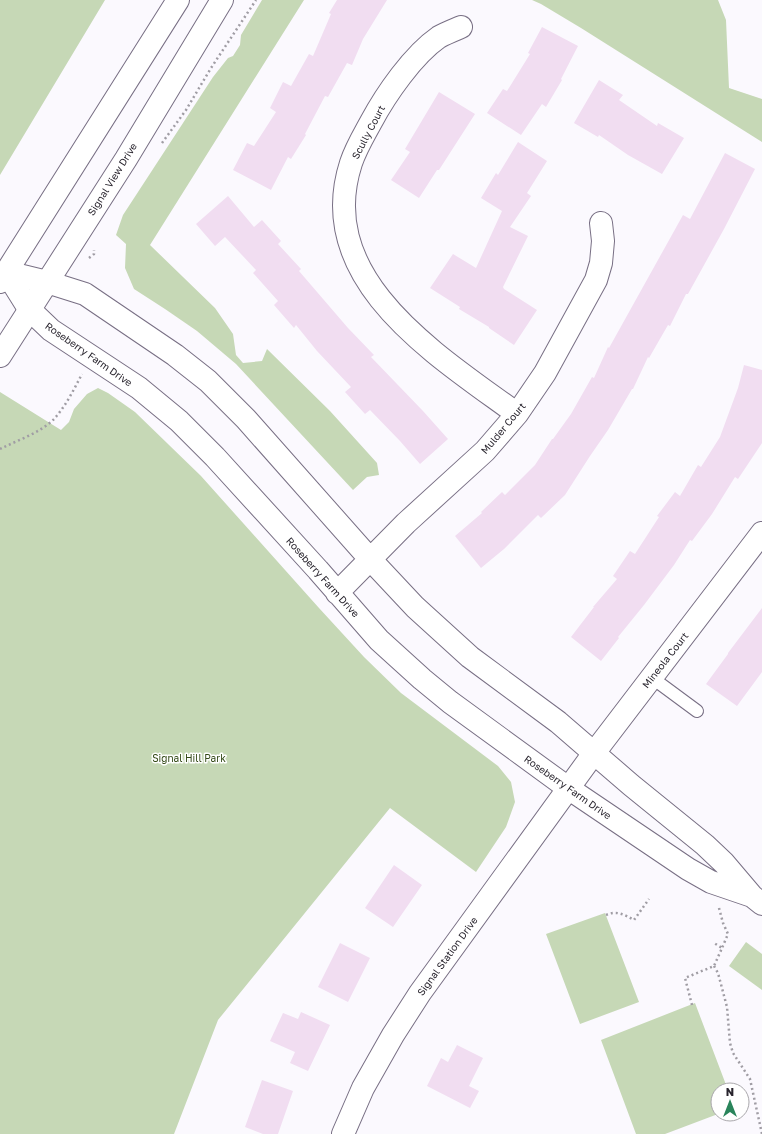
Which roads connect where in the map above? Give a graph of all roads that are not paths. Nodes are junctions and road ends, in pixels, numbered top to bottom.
1 (178, 0) edge
2 (222, 0) edge
3 (461, 27) dead end
4 (601, 222) dead end
5 (3, 277) edge
6 (47, 282) junction
7 (30, 309) junction
8 (0, 356) edge
9 (516, 414) junction
10 (762, 533) edge
11 (370, 560) junction
12 (337, 593) junction
13 (651, 677) junction
14 (698, 711) dead end
15 (594, 752) junction
16 (568, 788) junction
17 (757, 900) edge
18 (343, 1134) edge

1 - 5 street
2 - 6 street, Signal View Drive
3 - 9 street, Scully Court
4 - 9 street, Mulder Court
5 - 6 street, Roseberry Farm Drive
5 - 7 street, Roseberry Farm Drive
6 - 7 street, Signal View Drive
6 - 11 street, Roseberry Farm Drive
7 - 8 street, Signal View Drive
7 - 12 street, Roseberry Farm Drive
9 - 11 street, Mulder Court
10 - 13 street, Mineola Court
11 - 12 street, Mulder Court
11 - 15 street, Roseberry Farm Drive
12 - 16 street, Roseberry Farm Drive
13 - 14 lane
13 - 15 street, Mineola Court
15 - 16 street, Mineola Court
15 - 17 street, Roseberry Farm Drive
16 - 17 street, Roseberry Farm Drive
16 - 18 street, Signal Station Drive

